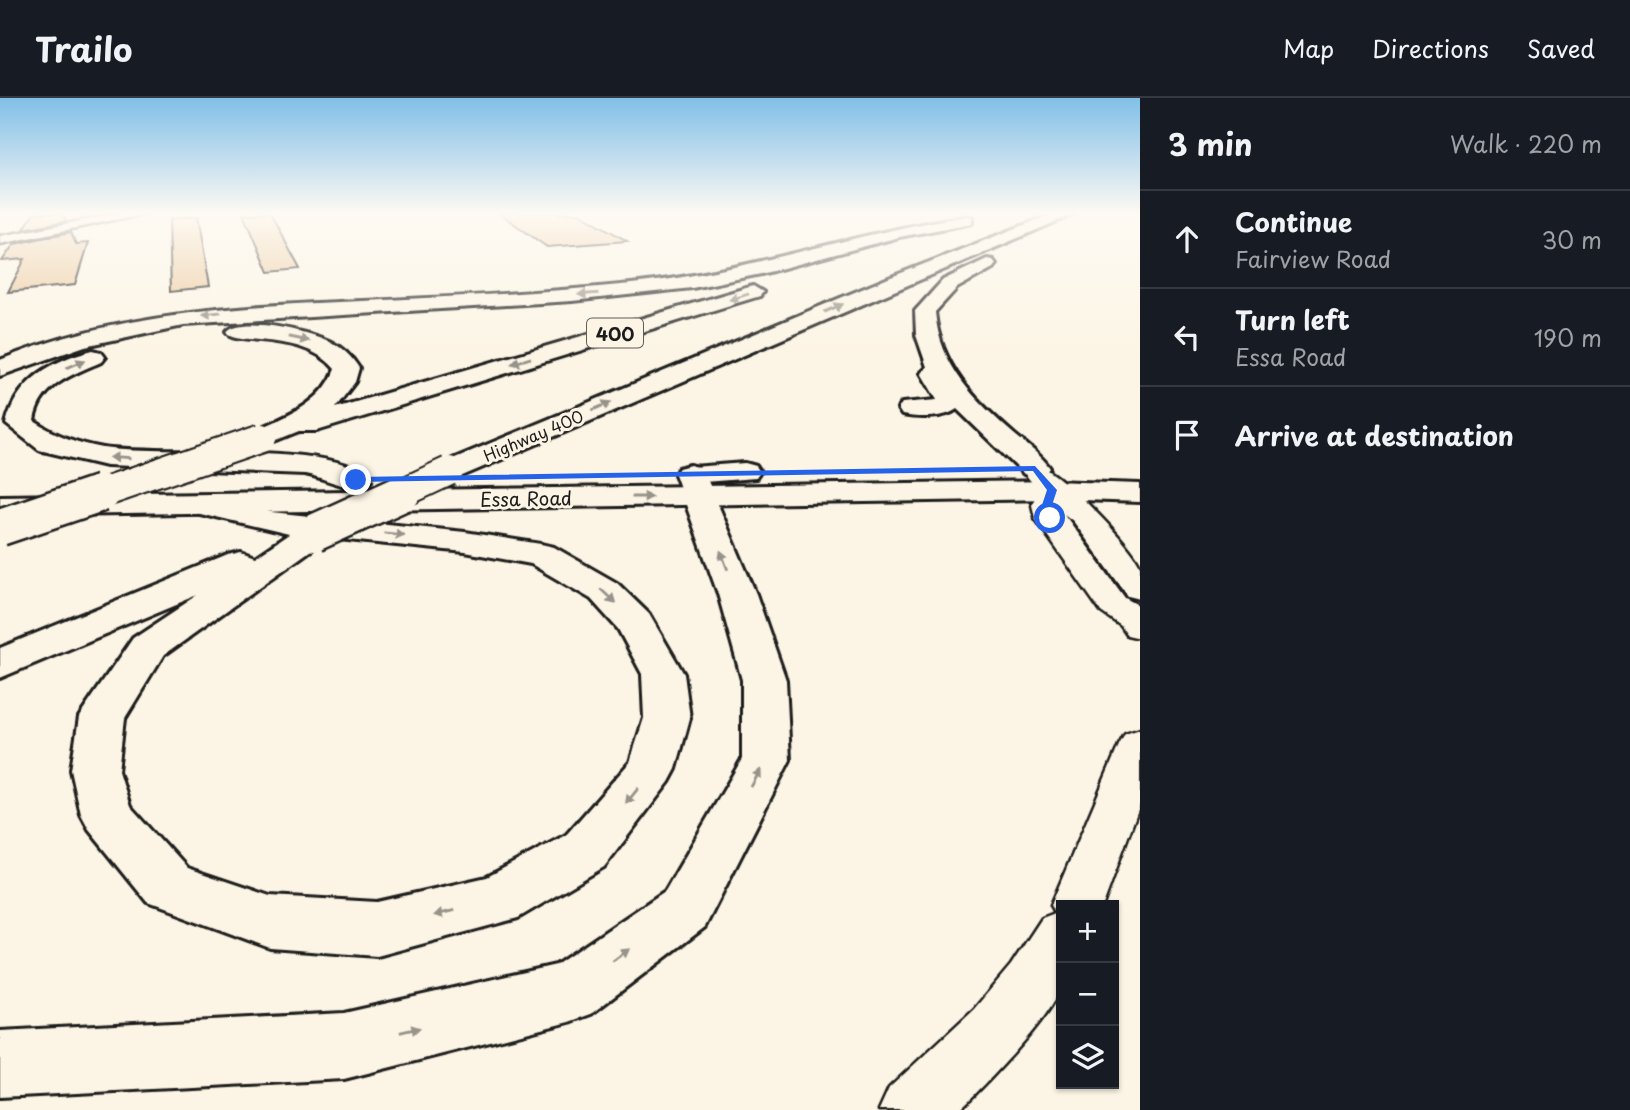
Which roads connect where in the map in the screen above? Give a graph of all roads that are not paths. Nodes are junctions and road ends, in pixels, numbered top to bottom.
1 (795, 260) edge
2 (848, 260) edge
3 (950, 260) edge
4 (993, 260) edge
5 (935, 365) junction
6 (0, 369) edge
7 (911, 409) dead end
8 (262, 438) junction
9 (1140, 475) edge
10 (1044, 479) junction
11 (356, 480) junction
12 (711, 481) junction
13 (0, 487) edge
14 (1140, 494) edge
15 (206, 505) junction
16 (0, 506) edge
17 (0, 527) edge
18 (314, 533) junction
19 (1139, 612) edge
20 (0, 664) edge
21 (1140, 745) edge
22 (1079, 900) edge
23 (1056, 945) edge
24 (0, 1063) edge
25 (911, 1110) edge

1 -> 6 main road
2 -> 8 main road, 400
18 -> 3 main road, Highway 400, bridge
4 - 5 main road
5 - 7 main road
5 - 10 main road
11 -> 8 main road
8 - 17 main road, 400, bridge
9 - 10 main road, Essa Road
10 - 12 main road, Essa Road
10 - 12 main road, Essa Road
10 - 14 main road, Essa Road
10 - 19 street
11 - 12 main road, Essa Road
11 - 13 main road, Essa Road
15 -> 12 main road, Essa Road
24 -> 12 main road
15 - 16 main road, Essa Road
15 -> 18 main road
18 - 20 main road, Highway 400
21 - 22 street
23 - 25 street

